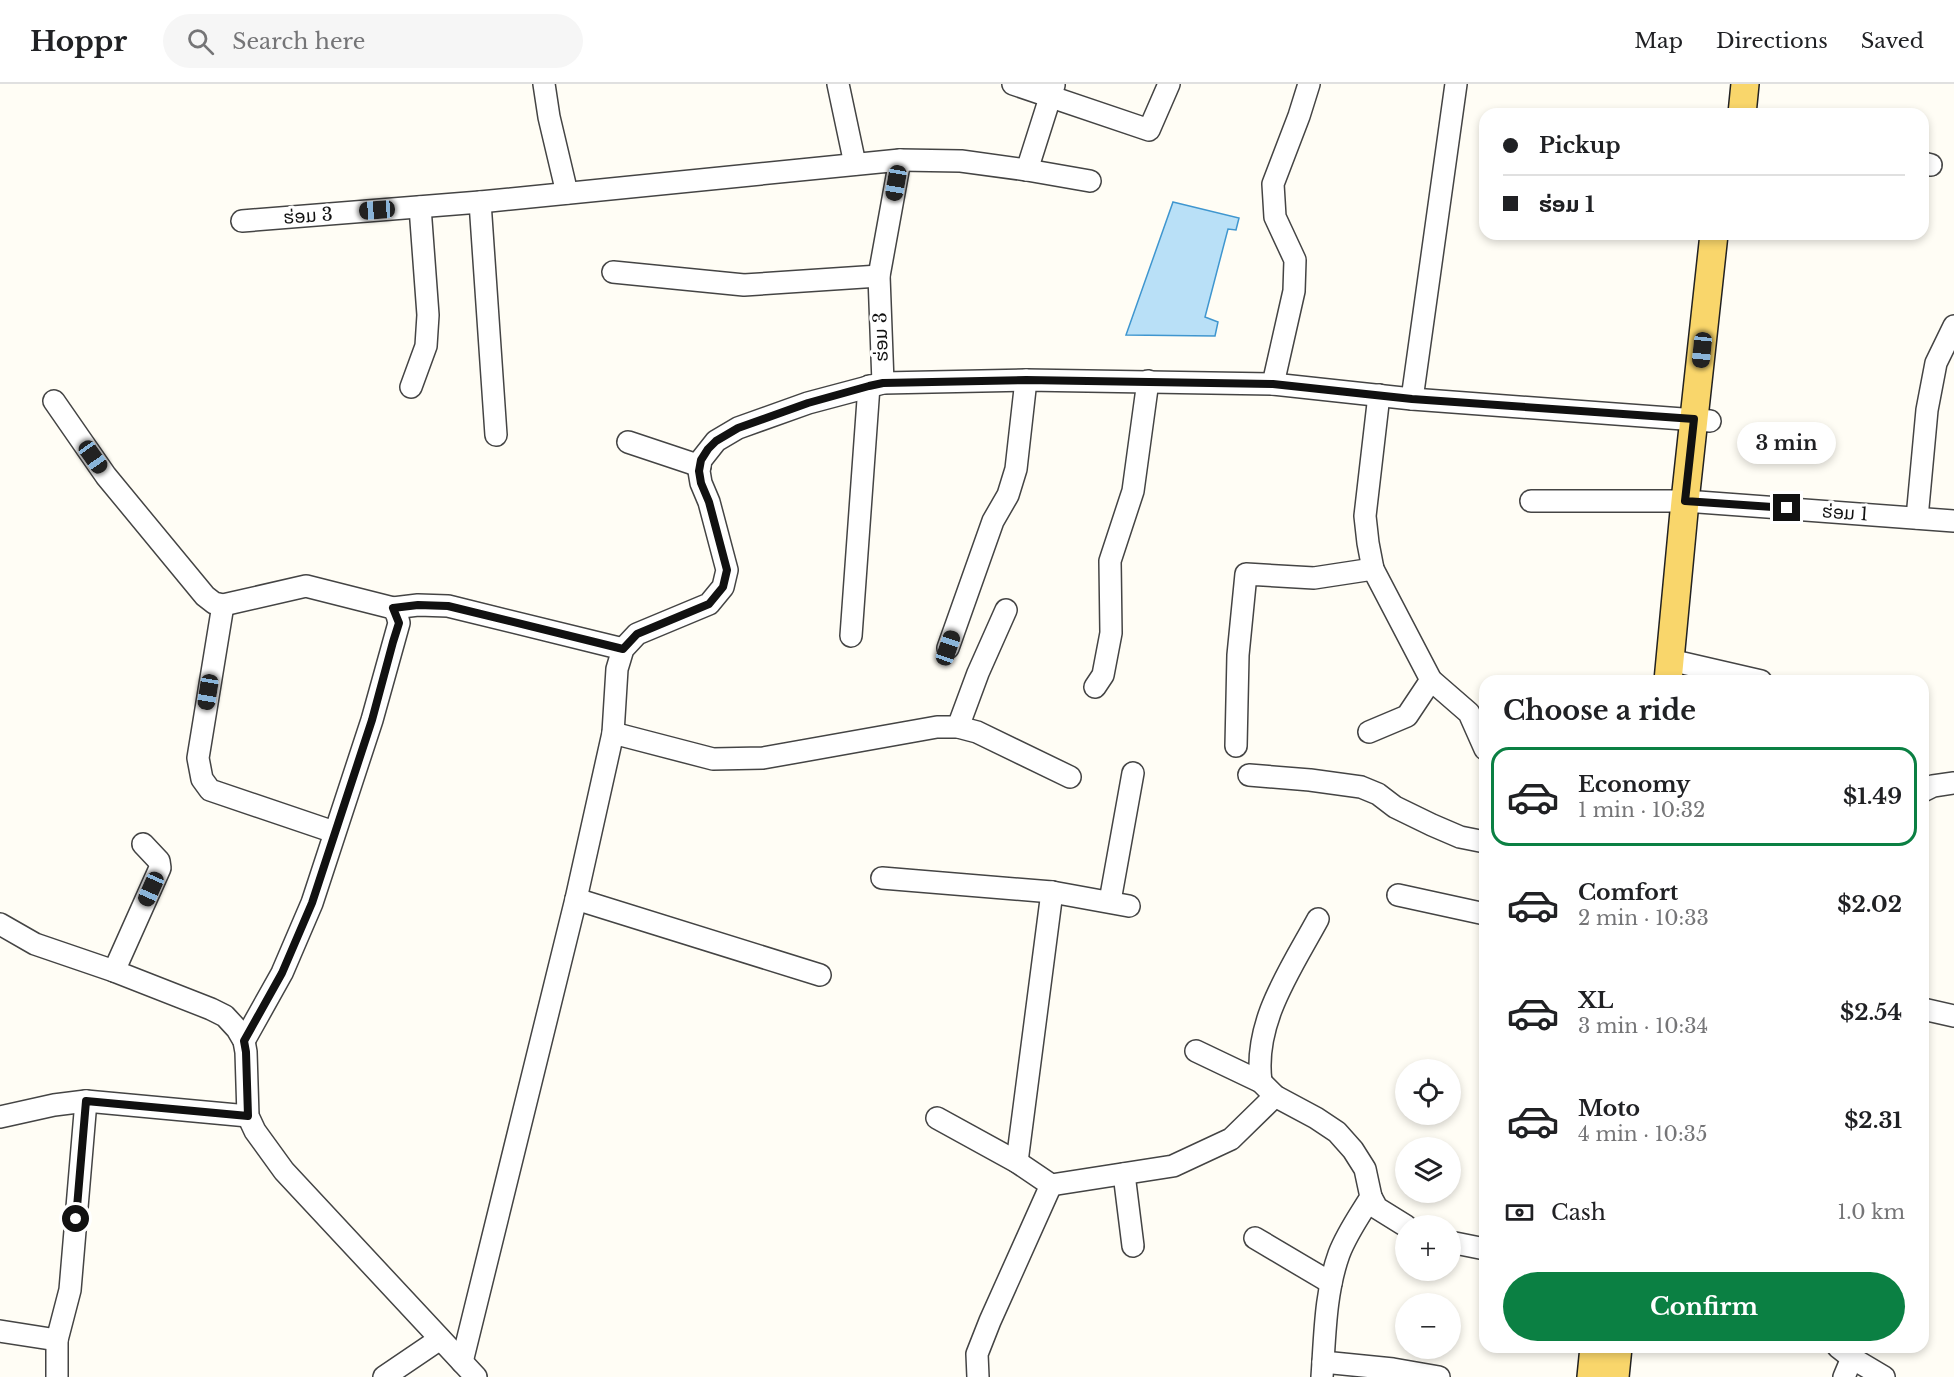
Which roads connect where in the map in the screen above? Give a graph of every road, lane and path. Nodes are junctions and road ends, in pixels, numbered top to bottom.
1 (544, 84) edge
2 (838, 84) edge
3 (1013, 84) edge
4 (1169, 84) edge
5 (1310, 84) edge
6 (1456, 84) edge
7 (1730, 84) edge
8 (1745, 84) edge
9 (1053, 91) edge
10 (1728, 108) edge
11 (1743, 108) edge
12 (900, 160) junction
13 (855, 164) junction
14 (1027, 170) junction
15 (1090, 182) dead end
16 (567, 193) junction
17 (480, 202) junction
18 (420, 207) junction
19 (242, 221) dead end
20 (1714, 240) edge
21 (1729, 240) edge
22 (613, 272) dead end
23 (879, 276) junction
24 (1954, 326) edge
25 (1026, 380) junction
26 (1148, 381) junction
27 (876, 384) junction
28 (1273, 384) junction
29 (411, 387) dead end
30 (1379, 395) junction
31 (1412, 399) junction
32 (54, 401) dead end
33 (1702, 420) junction
34 (496, 435) dead end
35 (628, 442) dead end
36 (700, 466) junction
37 (1530, 501) dead end
38 (1693, 501) junction
39 (1917, 518) junction
40 (1954, 521) edge
41 (1373, 568) junction
42 (223, 605) junction
43 (393, 608) junction
44 (1006, 610) dead end
45 (851, 636) dead end
46 (948, 648) dead end
47 (623, 649) junction
48 (1678, 672) edge
49 (1706, 675) edge
50 (1431, 680) junction
51 (1095, 687) dead end
52 (957, 728) junction
53 (1369, 732) dead end
54 (613, 733) junction
55 (1479, 736) edge
56 (1236, 746) dead end
57 (1133, 774) dead end
58 (1249, 775) dead end
59 (1070, 777) dead end
60 (1954, 783) edge
61 (1929, 788) edge
62 (334, 832) junction
63 (1479, 841) edge
64 (143, 844) dead end
65 (882, 878) dead end
66 (1052, 892) junction
67 (1398, 895) dead end
68 (576, 899) junction
69 (1479, 913) edge
70 (1318, 919) dead end
71 (0, 924) edge
72 (114, 971) junction
73 (820, 975) dead end
74 (1929, 1010) edge
75 (1954, 1016) edge
76 (244, 1041) junction
77 (1196, 1051) dead end
78 (1268, 1089) junction
79 (86, 1101) junction
80 (248, 1116) junction
81 (0, 1117) edge
82 (937, 1118) dead end
83 (1017, 1162) junction
84 (1124, 1174) junction
85 (1051, 1185) junction
86 (1371, 1197) junction
87 (1395, 1219) edge
88 (1255, 1238) dead end
89 (1461, 1244) edge
90 (1133, 1246) dead end
91 (1479, 1248) edge
92 (1330, 1282) junction
93 (0, 1331) edge
94 (440, 1339) junction
95 (57, 1340) junction
96 (1593, 1353) edge
97 (1617, 1353) edge
98 (1845, 1361) edge
99 (469, 1370) edge
100 (1323, 1370) edge
101 (57, 1377) edge
102 (384, 1377) edge
103 (978, 1377) edge
104 (1439, 1377) edge
105 (1591, 1377) edge
106 (1615, 1377) edge
107 (1884, 1377) edge

1 - 16 street
2 - 13 street
3 - 9 street
4 - 9 street
5 - 28 street
6 - 31 street
7 - 10 main road
8 - 11 main road
9 - 14 street
12 - 13 street, ຮ່ອມ 3
12 - 14 street
12 - 23 street, ຮ່ອມ 3
13 - 16 street, ຮ່ອມ 3
14 - 15 street
16 - 17 street, ຮ່ອມ 3
17 - 18 street, ຮ່ອມ 3
17 - 34 street
18 - 19 street, ຮ່ອມ 3
18 - 29 street
20 - 33 main road
21 - 33 main road
22 - 23 street
23 - 27 street, ຮ່ອມ 3
24 - 39 street
25 - 26 street, ຮ່ອມ 3
25 - 27 street, ຮ່ອມ 3
25 - 46 street
26 - 28 street, ຮ່ອມ 3
26 - 51 street
27 - 36 street
27 - 45 street
28 - 30 street, ຮ່ອມ 3
30 - 31 street, ຮ່ອມ 3
30 - 41 street
31 - 33 street, ຮ່ອມ 3
32 - 42 street
33 - 38 main road
35 - 36 street
36 - 47 street
37 - 38 street, ຮ່ອມ 1
38 - 39 street, ຮ່ອມ 1
38 - 48 main road
39 - 40 street, ຮ່ອມ 1
41 - 50 street
41 - 56 street
42 - 43 street
42 - 62 street
43 - 47 street
43 - 62 street
44 - 52 street
47 - 54 street
48 - 49 street
50 - 53 street
50 - 55 street
52 - 54 street
52 - 59 street
54 - 68 street
57 - 66 street
58 - 63 street
60 - 61 street
62 - 76 street
64 - 72 street
65 - 66 street
66 - 83 street
67 - 69 street
68 - 73 street
68 - 99 street
70 - 78 street
71 - 72 street
72 - 76 street
74 - 75 street
76 - 80 street
77 - 78 street
78 - 84 street
78 - 86 street
79 - 80 street
79 - 81 street
79 - 95 street
80 - 94 street
82 - 83 street
83 - 85 street
84 - 85 street
84 - 90 street
85 - 103 street
86 - 87 street
86 - 92 street
88 - 92 street
89 - 91 street
92 - 100 street
93 - 95 street
94 - 99 street
94 - 102 street
95 - 101 street
96 - 105 main road
97 - 106 main road
98 - 107 street
100 - 104 street

